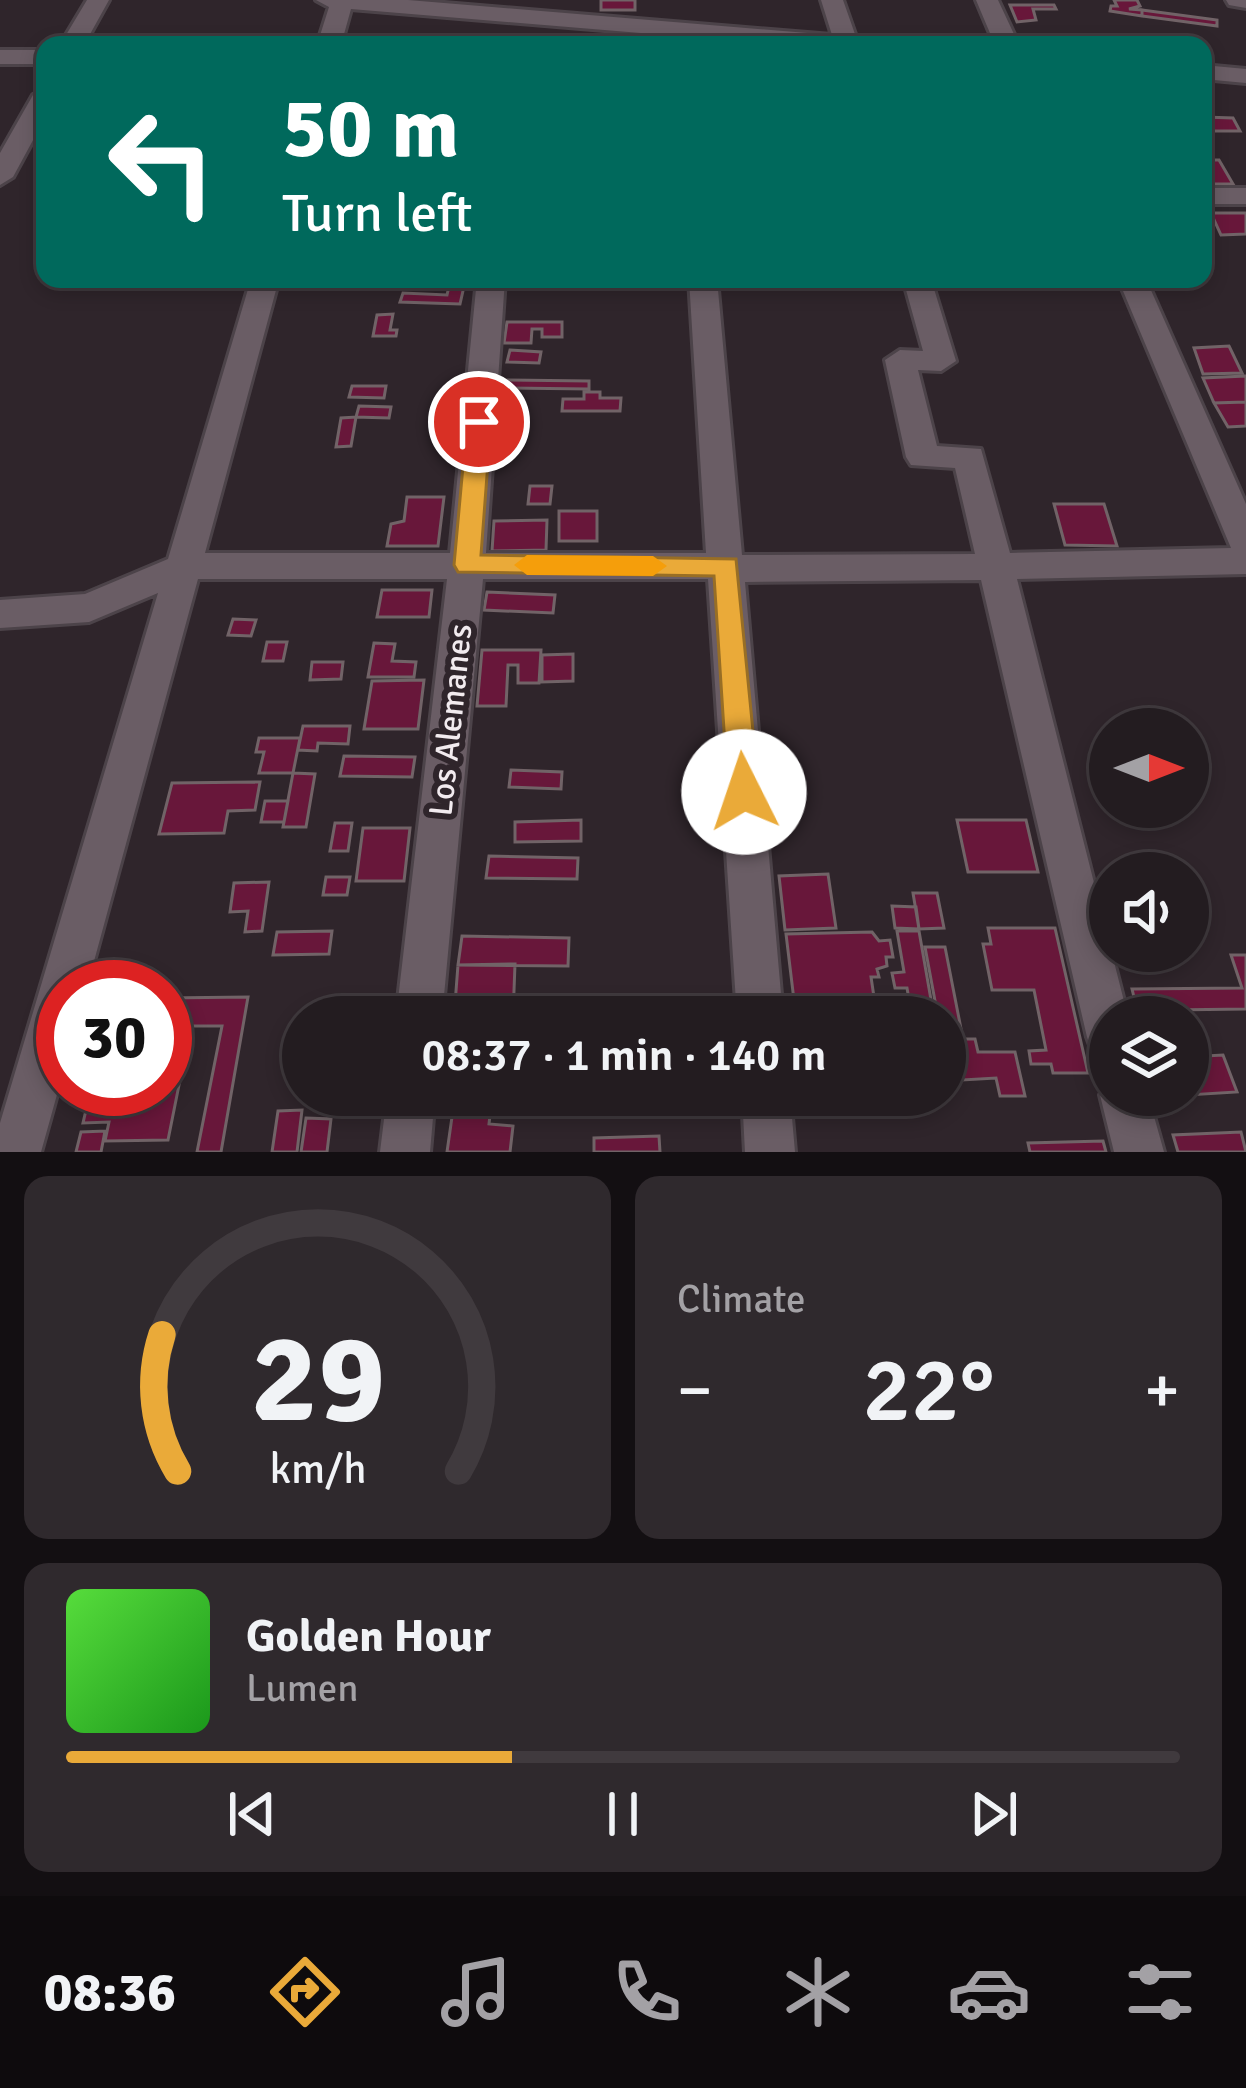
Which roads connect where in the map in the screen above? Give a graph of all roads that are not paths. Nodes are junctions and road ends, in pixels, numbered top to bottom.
1 (98, 0) edge
2 (674, 0) edge
3 (832, 0) edge
4 (987, 0) edge
5 (1237, 0) edge
6 (336, 1) edge
7 (1246, 1) edge
8 (517, 9) edge
9 (77, 36) edge
10 (330, 36) edge
11 (672, 36) edge
12 (678, 36) edge
13 (849, 36) edge
14 (1003, 36) edge
15 (0, 57) edge
16 (36, 57) edge
17 (1225, 74) edge
18 (1246, 105) edge
19 (36, 110) edge
20 (3, 167) edge
21 (1212, 196) edge
22 (1246, 196) edge
23 (263, 288) edge
24 (490, 288) edge
25 (704, 288) edge
26 (920, 288) edge
27 (1136, 288) edge
28 (1246, 544) edge
29 (1246, 561) edge
30 (993, 564) junction
31 (467, 565) junction
32 (186, 566) junction
33 (727, 566) junction
34 (0, 614) edge
35 (72, 960) edge
36 (421, 996) edge
37 (758, 996) edge
38 (1100, 996) edge
39 (36, 1084) edge
40 (409, 1116) edge
41 (767, 1116) edge
42 (1129, 1116) edge
43 (16, 1152) edge
44 (405, 1152) edge
45 (770, 1152) edge
46 (1138, 1152) edge

1 - 9 street
2 - 12 street
3 - 13 street
4 - 14 street
5 - 7 street
6 - 8 street
6 - 10 street
8 - 11 street
15 - 16 street
17 - 18 street
19 - 20 street
21 - 22 street
23 - 32 street
24 - 31 street, Los Alemanes
25 - 33 street
26 - 30 street
27 - 28 street
29 - 30 street
30 - 33 street
30 - 38 street
31 - 32 street
31 - 33 street
31 - 36 street, Los Alemanes
32 - 34 street
32 - 35 street
33 - 37 street
39 - 43 street
40 - 44 street
41 - 45 street
42 - 46 street

